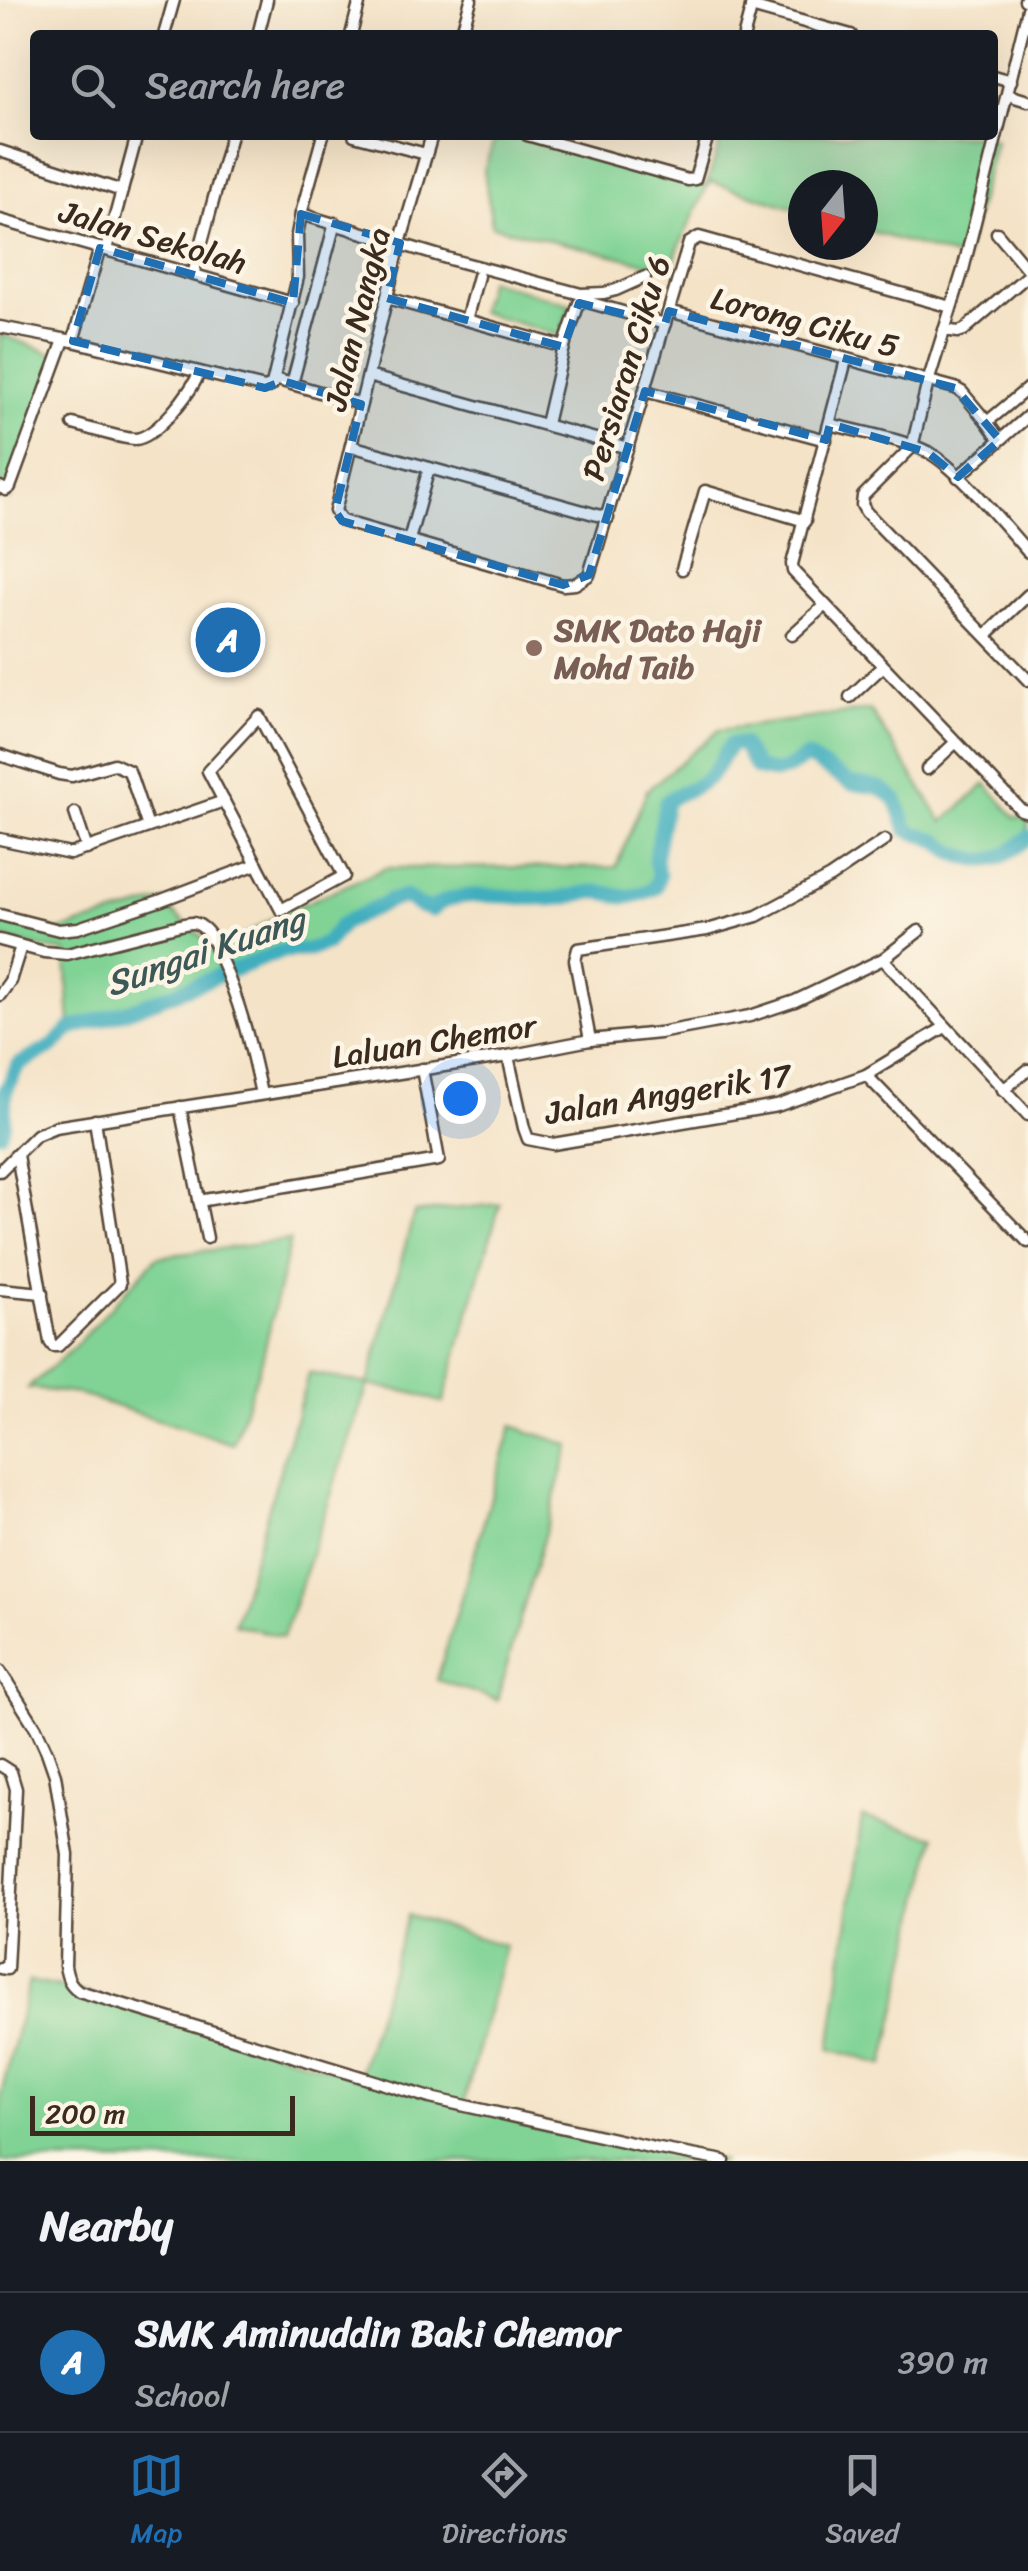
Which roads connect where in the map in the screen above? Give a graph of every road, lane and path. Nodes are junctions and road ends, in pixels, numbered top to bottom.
1 (174, 0) edge
2 (267, 0) edge
3 (360, 0) edge
4 (471, 0) edge
5 (752, 3) edge
6 (1028, 9) edge
7 (165, 30) edge
8 (259, 30) edge
9 (352, 30) edge
10 (462, 30) edge
11 (745, 30) edge
12 (822, 30) edge
13 (998, 77) edge
14 (1011, 81) junction
15 (1008, 95) junction
16 (1028, 102) edge
17 (998, 132) edge
18 (136, 140) edge
19 (230, 140) edge
20 (321, 140) edge
21 (373, 140) edge
22 (430, 140) edge
23 (545, 140) edge
24 (706, 140) edge
25 (996, 140) edge
26 (0, 151) edge
27 (426, 154) junction
28 (122, 191) junction
29 (301, 214) junction
30 (0, 220) edge
31 (335, 222) junction
32 (997, 233) dead end
33 (400, 243) junction
34 (103, 249) junction
35 (1028, 273) edge
36 (193, 275) junction
37 (478, 276) dead end
38 (644, 277) dead end
39 (387, 298) junction
40 (293, 303) junction
41 (951, 308) junction
42 (669, 311) junction
43 (466, 320) junction
44 (665, 324) junction
45 (0, 327) edge
46 (944, 330) junction
47 (69, 340) junction
48 (564, 347) junction
49 (846, 360) junction
50 (199, 372) junction
51 (368, 376) junction
52 (274, 382) junction
53 (928, 382) junction
54 (292, 384) junction
55 (1028, 388) edge
56 (645, 392) junction
57 (362, 404) junction
58 (1028, 416) edge
59 (987, 422) junction
60 (74, 424) dead end
61 (546, 424) junction
62 (830, 424) junction
63 (826, 440) junction
64 (1000, 440) junction
65 (352, 446) junction
66 (912, 447) junction
67 (628, 448) junction
68 (429, 468) junction
69 (958, 477) junction
70 (0, 487) edge
71 (336, 516) joint
72 (608, 518) junction
73 (805, 521) junction
74 (1028, 526) edge
75 (1015, 537) junction
76 (409, 540) junction
77 (1028, 552) edge
78 (682, 569) dead end
79 (1028, 595) edge
80 (825, 605) junction
81 (792, 635) dead end
82 (986, 635) junction
83 (882, 667) junction
84 (1028, 680) edge
85 (850, 697) dead end
86 (955, 743) junction
87 (0, 755) edge
88 (926, 769) dead end
89 (224, 801) junction
90 (1028, 812) edge
91 (75, 813) dead end
92 (148, 827) junction
93 (0, 839) edge
94 (885, 840) dead end
95 (87, 849) junction
96 (257, 864) junction
97 (0, 914) edge
98 (919, 931) dead end
99 (0, 940) edge
100 (21, 946) junction
101 (883, 959) junction
102 (0, 994) edge
103 (945, 1027) junction
104 (590, 1040) junction
105 (508, 1056) junction
106 (422, 1070) junction
107 (1028, 1070) edge
108 (866, 1074) junction
109 (1003, 1090) junction
110 (261, 1094) junction
111 (180, 1107) junction
112 (1028, 1115) edge
113 (94, 1120) junction
114 (17, 1155) junction
115 (0, 1171) edge
116 (199, 1200) junction
117 (207, 1238) dead end
118 (1028, 1242) edge
119 (0, 1289) edge
120 (42, 1293) junction
121 (0, 1671) edge
122 (0, 1765) edge
123 (6, 1842) edge
124 (3, 1969) edge
125 (724, 2161) edge

1 - 7 street
2 - 8 street
3 - 9 street
4 - 10 street
5 - 11 street
5 - 12 street
6 - 14 street
13 - 14 street
14 - 15 street
15 - 16 street
15 - 17 street
18 - 28 street
19 - 36 street
20 - 29 street
21 - 27 street
22 - 27 street, Jalan Nangka
23 - 24 street
25 - 41 street
26 - 28 street
27 - 33 street, Jalan Nangka
28 - 34 street
29 - 31 street
29 - 40 street
30 - 34 street, Jalan Sekolah
31 - 33 street
31 - 54 street
32 - 35 street
33 - 38 street
33 - 39 street, Jalan Nangka
34 - 36 street, Jalan Sekolah
34 - 47 street
35 - 46 street
36 - 40 street, Jalan Sekolah
37 - 43 street
39 - 43 street
39 - 51 street, Jalan Nangka
40 - 52 street
41 - 42 street, Persiaran Ciku 6
41 - 46 street
42 - 44 street, Persiaran Ciku 6
42 - 49 street, Lorong Ciku 5
43 - 48 street
44 - 48 street
44 - 56 street, Persiaran Ciku 6
45 - 47 street
46 - 53 street
47 - 50 street
47 - 70 street
48 - 61 street
49 - 53 street, Lorong Ciku 5
49 - 62 street
50 - 52 street
50 - 60 street
51 - 57 street, Jalan Nangka
51 - 61 street
52 - 54 street
53 - 59 street, Lorong Ciku 5
53 - 66 street
54 - 57 street
55 - 59 street
56 - 63 street
56 - 67 street, Persiaran Ciku 6
57 - 65 street, Jalan Nangka
58 - 64 street
59 - 64 street, Lorong Ciku 5
61 - 67 street
62 - 63 street
62 - 66 street
63 - 73 street
64 - 69 street
65 - 68 street
65 - 71 street, Jalan Nangka
66 - 69 street
66 - 82 street
67 - 72 street, Persiaran Ciku 6
68 - 72 street
68 - 76 street
69 - 75 street
71 - 76 street, Persiaran Ciku 6
72 - 76 street, Persiaran Ciku 6
73 - 78 street
73 - 80 street
74 - 75 street
75 - 77 street
79 - 82 street
80 - 81 street
80 - 83 street
82 - 84 street
83 - 85 street
83 - 86 street
86 - 88 street
86 - 90 street
87 - 92 street
89 - 92 street
89 - 96 street
89 - 96 street
91 - 95 street
92 - 95 street
93 - 95 street
94 - 104 street
96 - 97 street
98 - 101 street, Laluan Chemor
99 - 100 street
100 - 102 street
100 - 110 street
101 - 103 street
101 - 104 street, Laluan Chemor
103 - 108 street, Jalan Anggerik 17
103 - 109 street
104 - 105 street, Laluan Chemor
105 - 106 street, Laluan Chemor
105 - 108 street, Jalan Anggerik 17
106 - 110 street, Laluan Chemor
106 - 116 street
107 - 109 street
108 - 118 street
109 - 112 street
110 - 111 street, Laluan Chemor
111 - 113 street, Laluan Chemor
111 - 116 street
113 - 114 street, Laluan Chemor
113 - 120 street
114 - 115 street, Laluan Chemor
114 - 120 street
116 - 117 street
119 - 120 street
121 - 125 street
122 - 123 street
123 - 124 street

